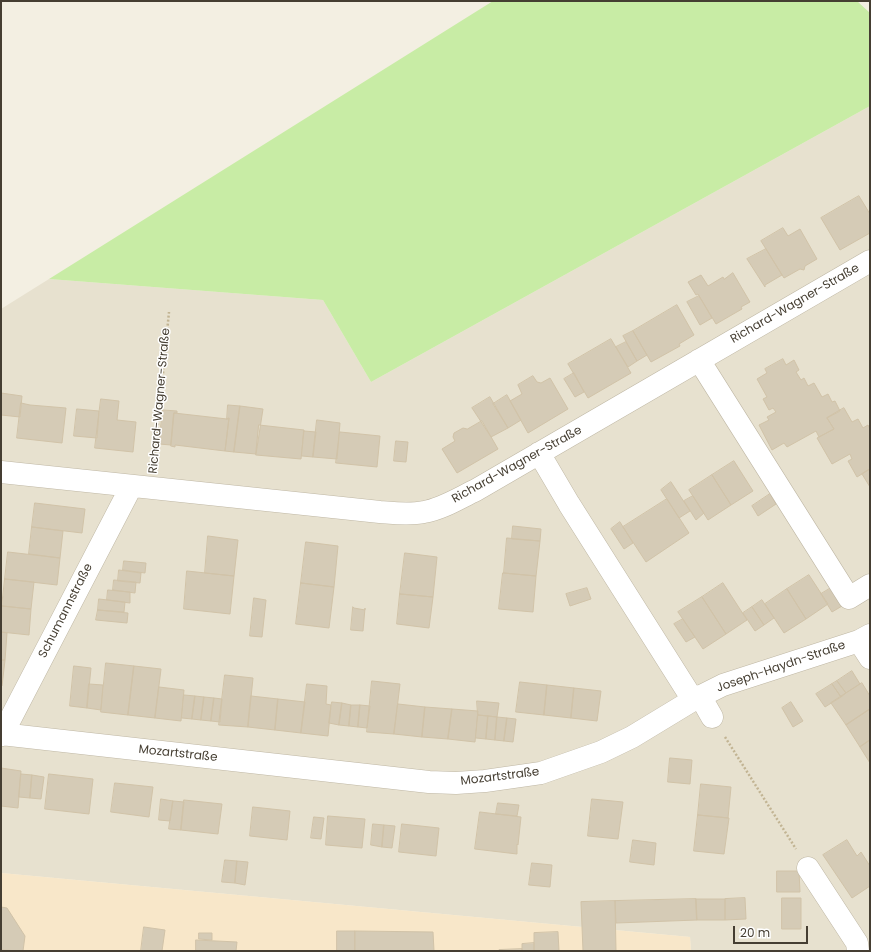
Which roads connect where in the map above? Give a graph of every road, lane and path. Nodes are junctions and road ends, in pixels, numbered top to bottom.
1 (870, 261) edge
2 (169, 312) dead end
3 (699, 360) junction
4 (539, 453) junction
5 (1, 472) edge
6 (131, 487) junction
7 (152, 489) junction
8 (870, 585) edge
9 (866, 644) edge
10 (696, 698) junction
11 (712, 717) joint
12 (1, 735) edge
13 (808, 868) joint
14 (858, 951) edge

1 - 3 street, Richard-Wagner-Straße
2 - 7 path, Richard-Wagner-Straße
3 - 4 street, Richard-Wagner-Straße
3 - 8 street
4 - 7 street, Richard-Wagner-Straße
4 - 10 street
5 - 6 street, Richard-Wagner-Straße
6 - 7 street, Richard-Wagner-Straße
6 - 12 street, Schumannstraße
9 - 10 street, Joseph-Haydn-Straße
10 - 11 street
10 - 12 street, Mozartstraße
11 - 13 path
13 - 14 street

